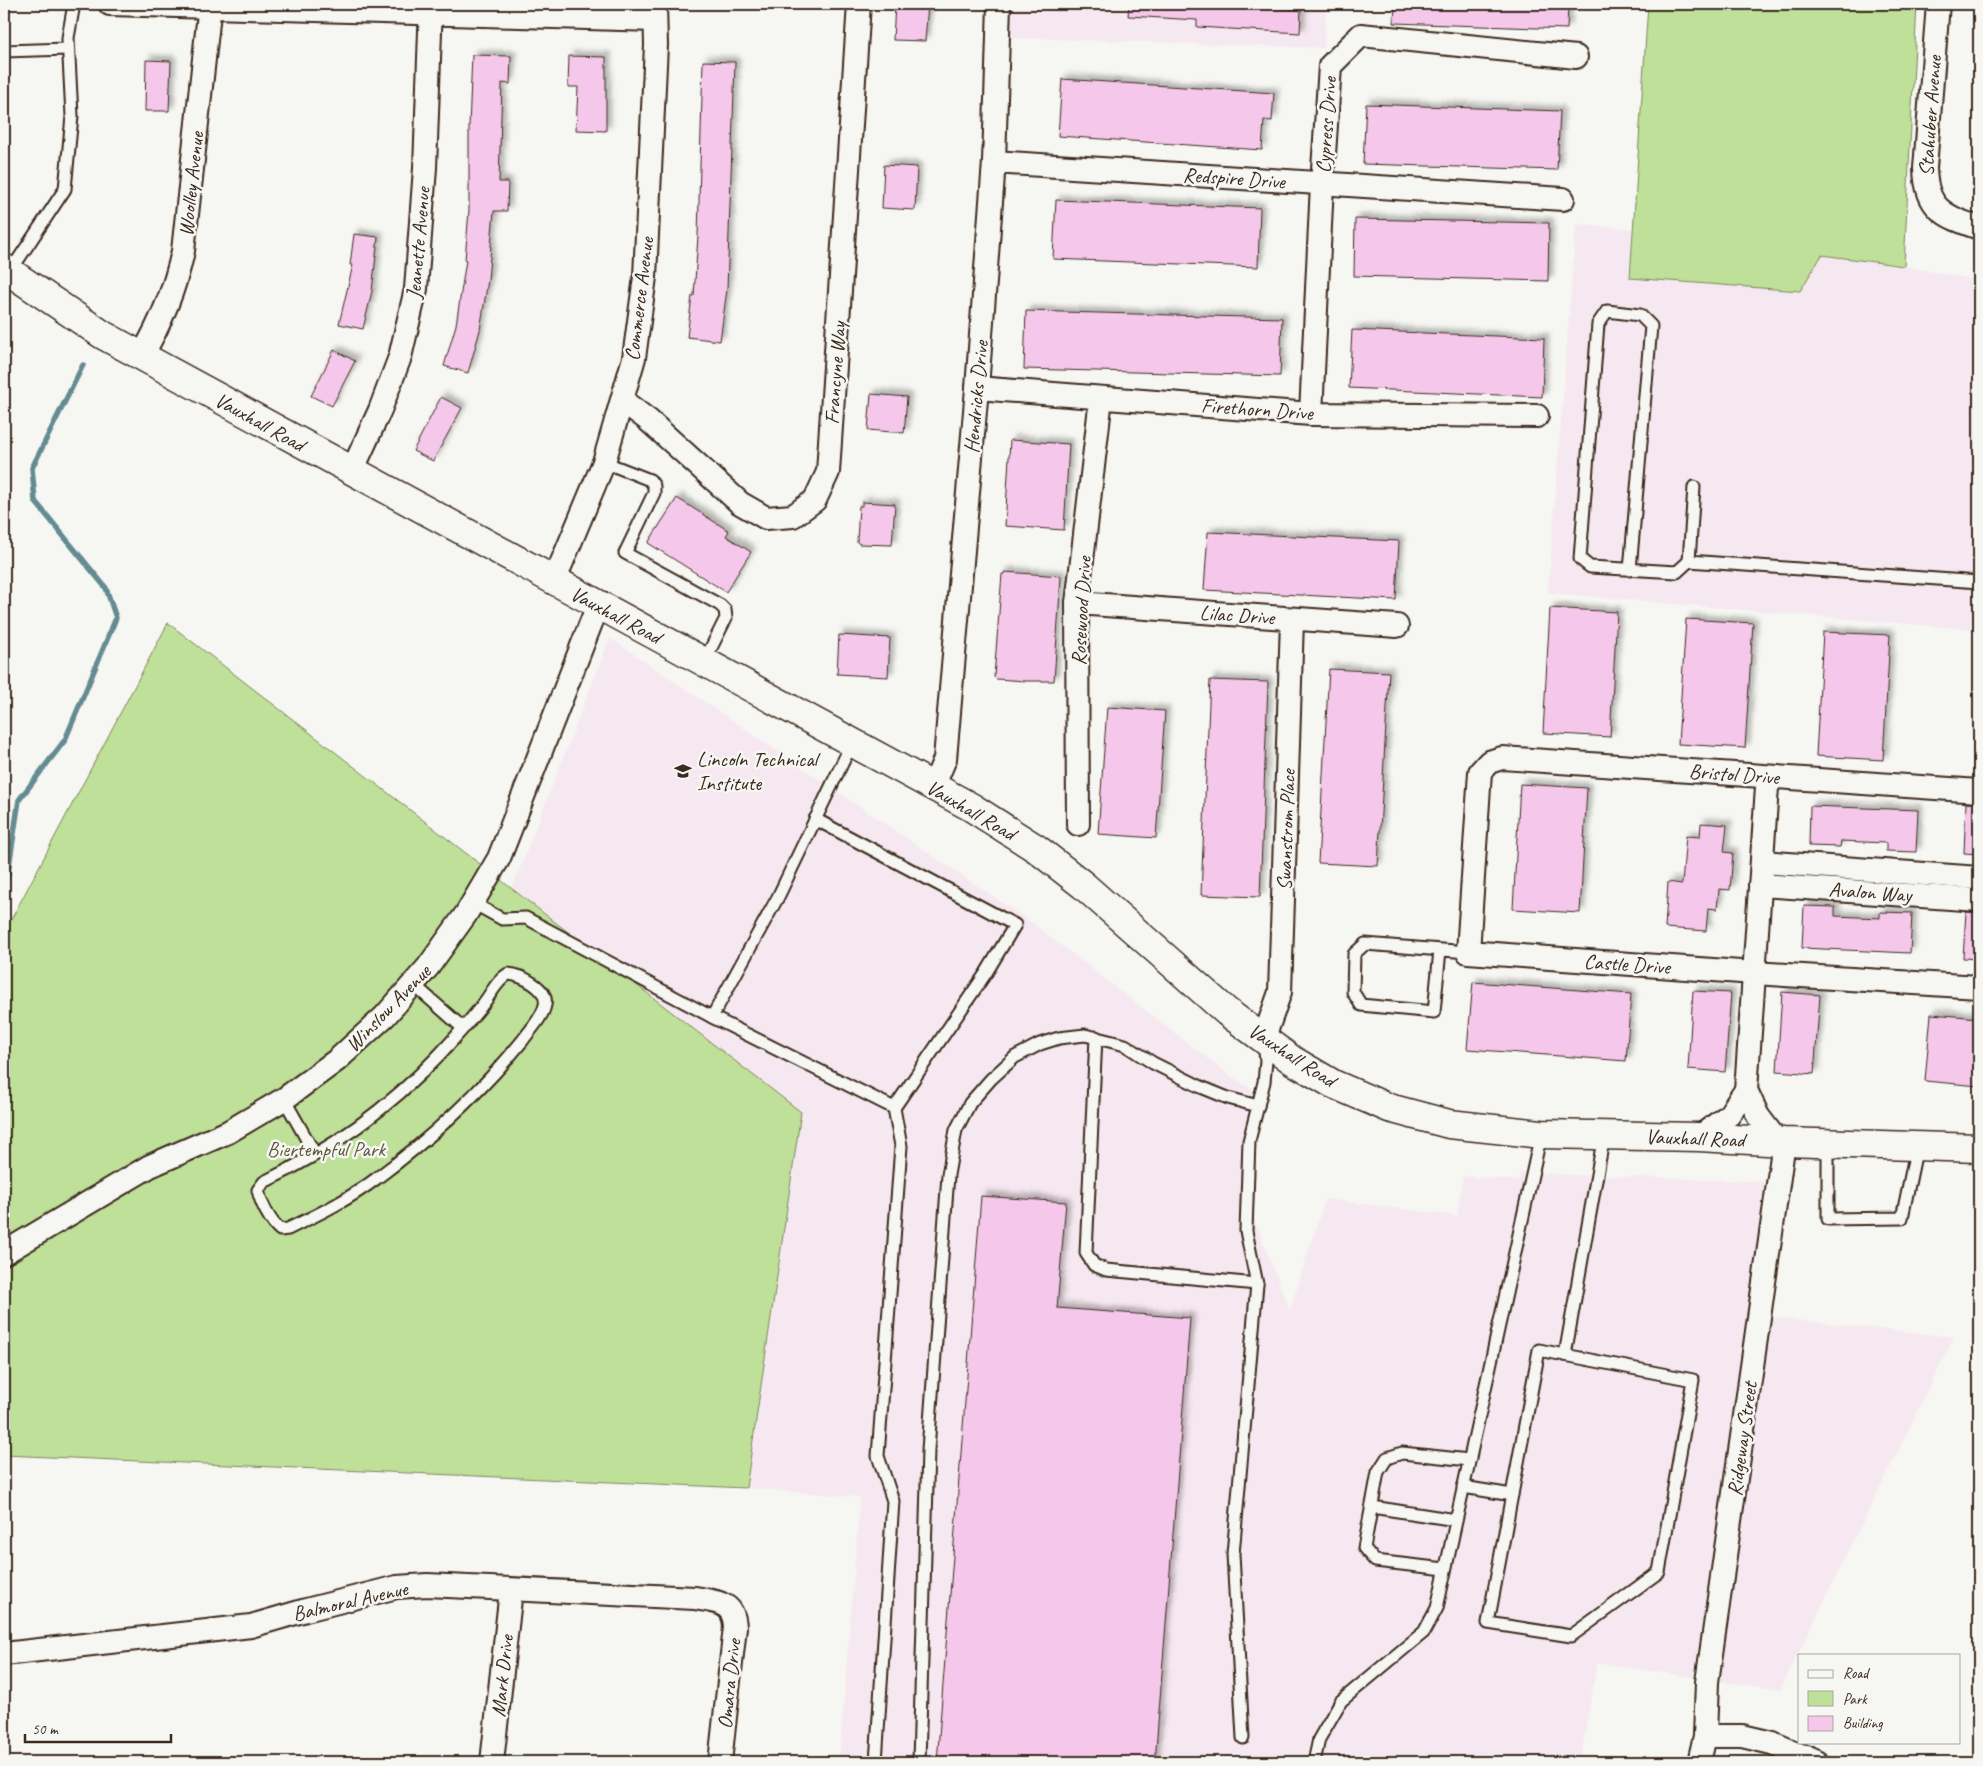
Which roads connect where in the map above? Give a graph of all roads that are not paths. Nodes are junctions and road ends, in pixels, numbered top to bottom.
1 (74, 4) edge
2 (110, 4) edge
3 (859, 4) edge
4 (999, 4) edge
5 (1938, 4) edge
6 (210, 5) edge
7 (431, 8) edge
8 (655, 12) edge
9 (68, 48) junction
10 (4, 51) edge
11 (1576, 57) dead end
12 (994, 162) junction
13 (1322, 184) junction
14 (1563, 199) dead end
15 (1979, 228) edge
16 (7, 270) edge
17 (141, 357) junction
18 (977, 388) junction
19 (1101, 398) junction
20 (623, 401) junction
21 (1310, 414) junction
22 (1537, 416) dead end
23 (604, 462) junction
24 (352, 471) junction
25 (1694, 487) dead end
26 (1689, 561) junction
27 (1630, 570) junction
28 (554, 581) junction
29 (1979, 582) edge
30 (1077, 603) junction
31 (598, 605) junction
32 (1292, 620) junction
33 (1397, 626) dead end
34 (704, 662) junction
35 (852, 742) junction
36 (1773, 777) junction
37 (933, 787) junction
38 (1979, 792) edge
39 (816, 819) junction
40 (1078, 824) dead end
41 (1762, 862) junction
42 (1979, 878) edge
43 (1760, 885) junction
44 (1979, 900) edge
45 (473, 903) junction
46 (1440, 950) junction
47 (1468, 952) junction
48 (1754, 973) junction
49 (413, 984) junction
50 (1979, 987) edge
51 (712, 1017) junction
52 (463, 1028) junction
53 (1096, 1037) junction
54 (1264, 1038) junction
55 (1746, 1090) junction
56 (284, 1099) junction
57 (1258, 1106) junction
58 (894, 1108) junction
59 (1541, 1134) junction
60 (1604, 1135) junction
61 (1699, 1137) junction
62 (1781, 1142) junction
63 (1828, 1143) junction
64 (1917, 1146) junction
65 (1979, 1148) edge
66 (315, 1154) junction
67 (4, 1253) edge
68 (1257, 1284) junction
69 (1565, 1354) junction
70 (1469, 1460) junction
71 (1463, 1487) junction
72 (1512, 1495) junction
73 (1372, 1507) junction
74 (1456, 1520) junction
75 (1445, 1569) junction
76 (511, 1590) junction
77 (728, 1607) joint
78 (4, 1654) edge
79 (1705, 1736) junction
80 (1243, 1738) dead end
81 (492, 1762) edge
82 (720, 1762) edge
83 (876, 1762) edge
84 (919, 1762) edge
85 (1314, 1762) edge
86 (1699, 1762) edge
87 (1817, 1762) edge

1 - 9 lane
2 - 6 street
3 - 20 street, Francyne Way
4 - 12 street, Hendricks Drive
5 - 15 street, Stahuber Avenue
6 - 7 street
6 - 17 street, Woolley Avenue
7 - 8 street
7 - 24 street, Jeanette Avenue
8 - 20 street, Commerce Avenue
9 - 10 lane
9 - 16 lane
11 - 13 street, Cypress Drive
12 - 13 street, Redspire Drive
12 - 18 street, Hendricks Drive
13 - 14 street, Redspire Drive
13 - 21 street, Cypress Drive
16 - 17 street, Vauxhall Road
17 - 24 street, Vauxhall Road
18 - 19 street, Firethorn Drive
18 - 37 street, Hendricks Drive
19 - 21 street, Firethorn Drive
19 - 30 street, Rosewood Drive
20 - 23 street, Commerce Avenue
21 - 22 street, Firethorn Drive
23 - 28 street, Commerce Avenue
23 - 34 lane
24 - 28 street, Vauxhall Road
25 - 26 lane
26 - 27 lane
26 - 29 lane
27 - 27 lane
28 - 31 street, Vauxhall Road
30 - 32 street, Lilac Drive
30 - 40 street, Rosewood Drive
31 - 34 street, Vauxhall Road
31 - 45 street, Winslow Avenue
32 - 33 street, Lilac Drive
32 - 54 street, Swanstrom Place
34 - 35 street, Vauxhall Road
35 - 37 street, Vauxhall Road
35 - 39 lane
36 - 38 street, Bristol Drive
36 - 41 street
36 - 47 street, Bristol Drive
37 - 54 street, Vauxhall Road
39 - 51 lane
39 - 58 lane
41 - 42 street, Avalon Way
41 - 43 street
43 - 44 street, Avalon Way
43 - 48 street
45 - 49 street, Winslow Avenue
45 - 51 lane
46 - 46 lane
46 - 47 lane
47 - 48 street, Castle Drive
48 - 50 street, Castle Drive
48 - 55 street
49 - 52 lane
49 - 56 street, Winslow Avenue
51 - 58 lane
52 - 66 lane
52 - 66 lane
53 - 57 lane
53 - 68 lane
53 - 84 lane
54 - 57 lane
54 - 59 street, Vauxhall Road
55 - 61 street
55 - 62 street
56 - 66 lane
56 - 67 street, Winslow Avenue
57 - 68 lane
58 - 83 lane
59 - 60 street, Vauxhall Road
59 - 70 lane
60 - 61 street, Vauxhall Road
60 - 69 lane
61 - 62 street, Vauxhall Road
62 - 63 street, Vauxhall Road
62 - 79 street, Ridgeway Street
63 - 64 street, Vauxhall Road
63 - 64 lane
64 - 65 street, Vauxhall Road
68 - 80 lane
69 - 72 lane
69 - 72 lane
70 - 71 lane
70 - 73 lane
71 - 72 lane
71 - 74 lane
73 - 74 lane
73 - 75 lane
74 - 75 lane
75 - 85 lane
76 - 77 street, Balmoral Avenue
76 - 78 street, Balmoral Avenue
76 - 81 street, Mark Drive
77 - 82 street, Omara Drive
79 - 86 street, Ridgeway Street
79 - 87 street

